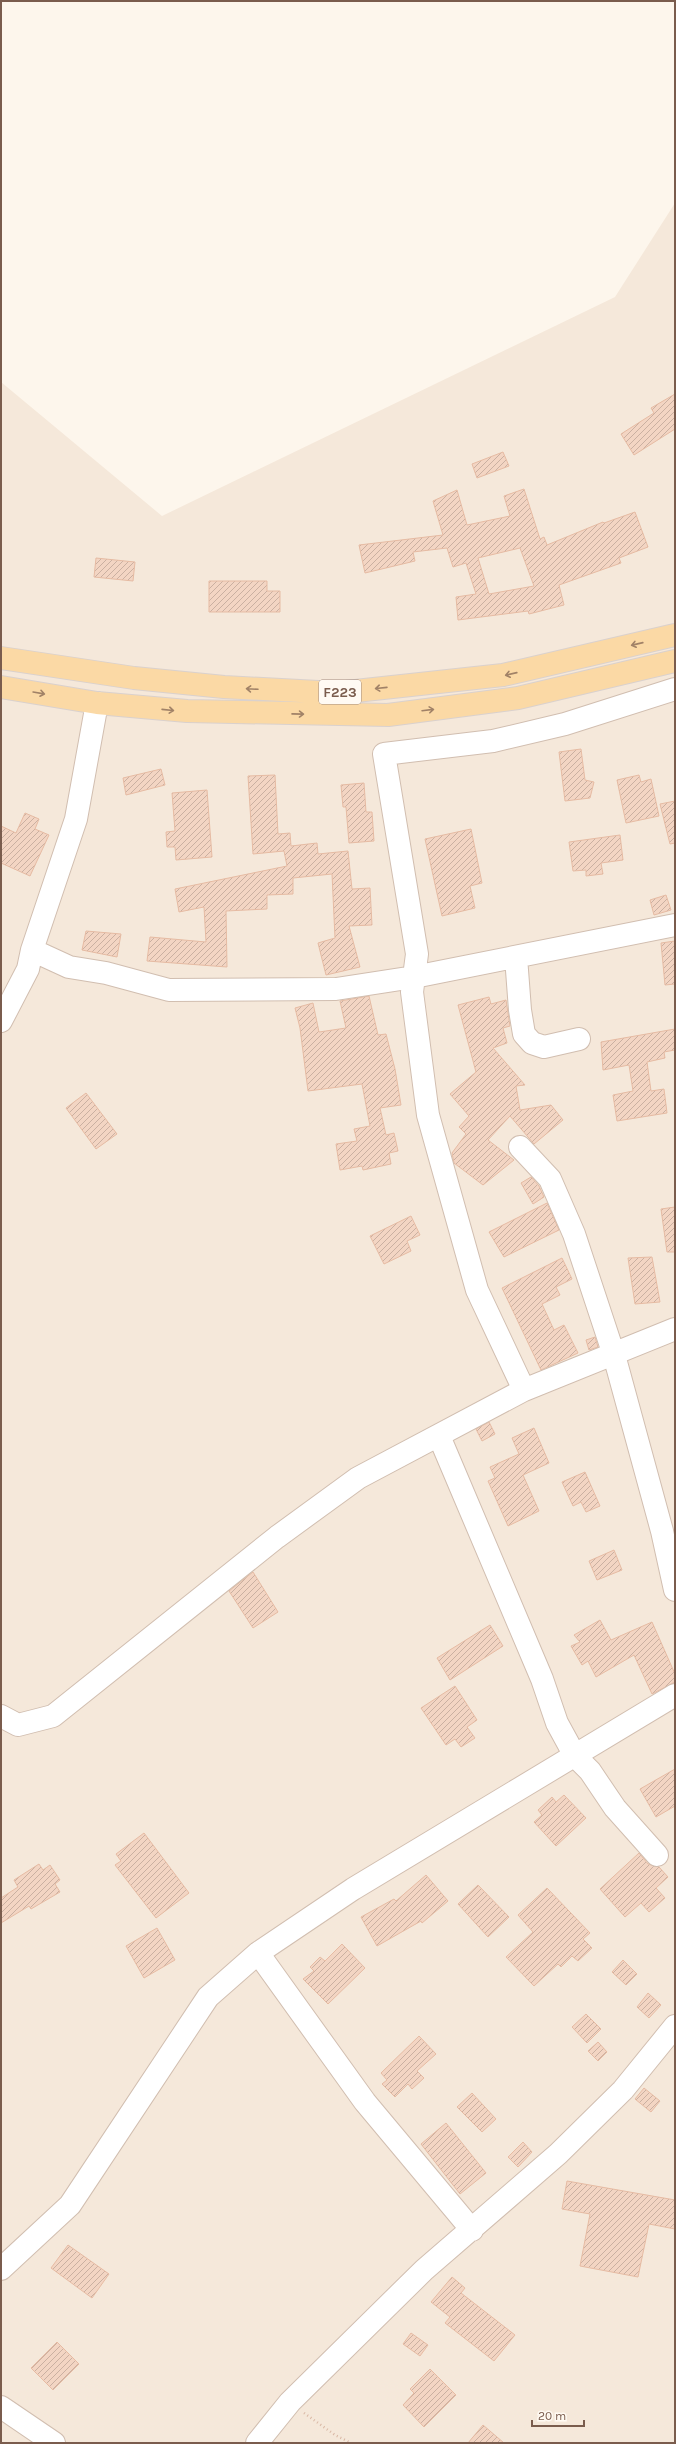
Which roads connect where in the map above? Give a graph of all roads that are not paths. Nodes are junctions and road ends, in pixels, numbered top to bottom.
1 (675, 635) edge
2 (1, 658) edge
3 (675, 661) edge
4 (1, 687) edge
5 (675, 689) edge
6 (97, 703) junction
7 (675, 925) edge
8 (516, 957) junction
9 (30, 959) junction
10 (414, 977) junction
11 (1, 992) edge
12 (1, 1021) edge
13 (579, 1040) dead end
14 (520, 1148) dead end
15 (675, 1329) edge
16 (614, 1355) junction
17 (524, 1390) junction
18 (439, 1436) junction
19 (675, 1590) edge
20 (675, 1695) edge
21 (1, 1716) edge
22 (575, 1756) junction
23 (657, 1855) dead end
24 (258, 1953) junction
25 (672, 2037) edge
26 (472, 2230) junction
27 (1, 2269) edge
28 (1, 2407) edge
29 (54, 2443) edge
30 (257, 2443) edge

1 -> 2 main road, F223
6 -> 3 main road, F223
4 -> 6 main road, F223
5 - 10 street
6 - 9 street
7 - 8 street
8 - 10 street
8 - 13 street
9 - 10 street
9 - 11 street
9 - 12 street
10 - 17 street
14 - 16 street
15 - 16 street
16 - 17 street
16 - 19 street
17 - 18 street
18 - 21 street
18 - 22 street
20 - 22 street
22 - 23 street
22 - 24 street
24 - 26 street
24 - 27 street
25 - 26 street
26 - 30 street
28 - 29 street

